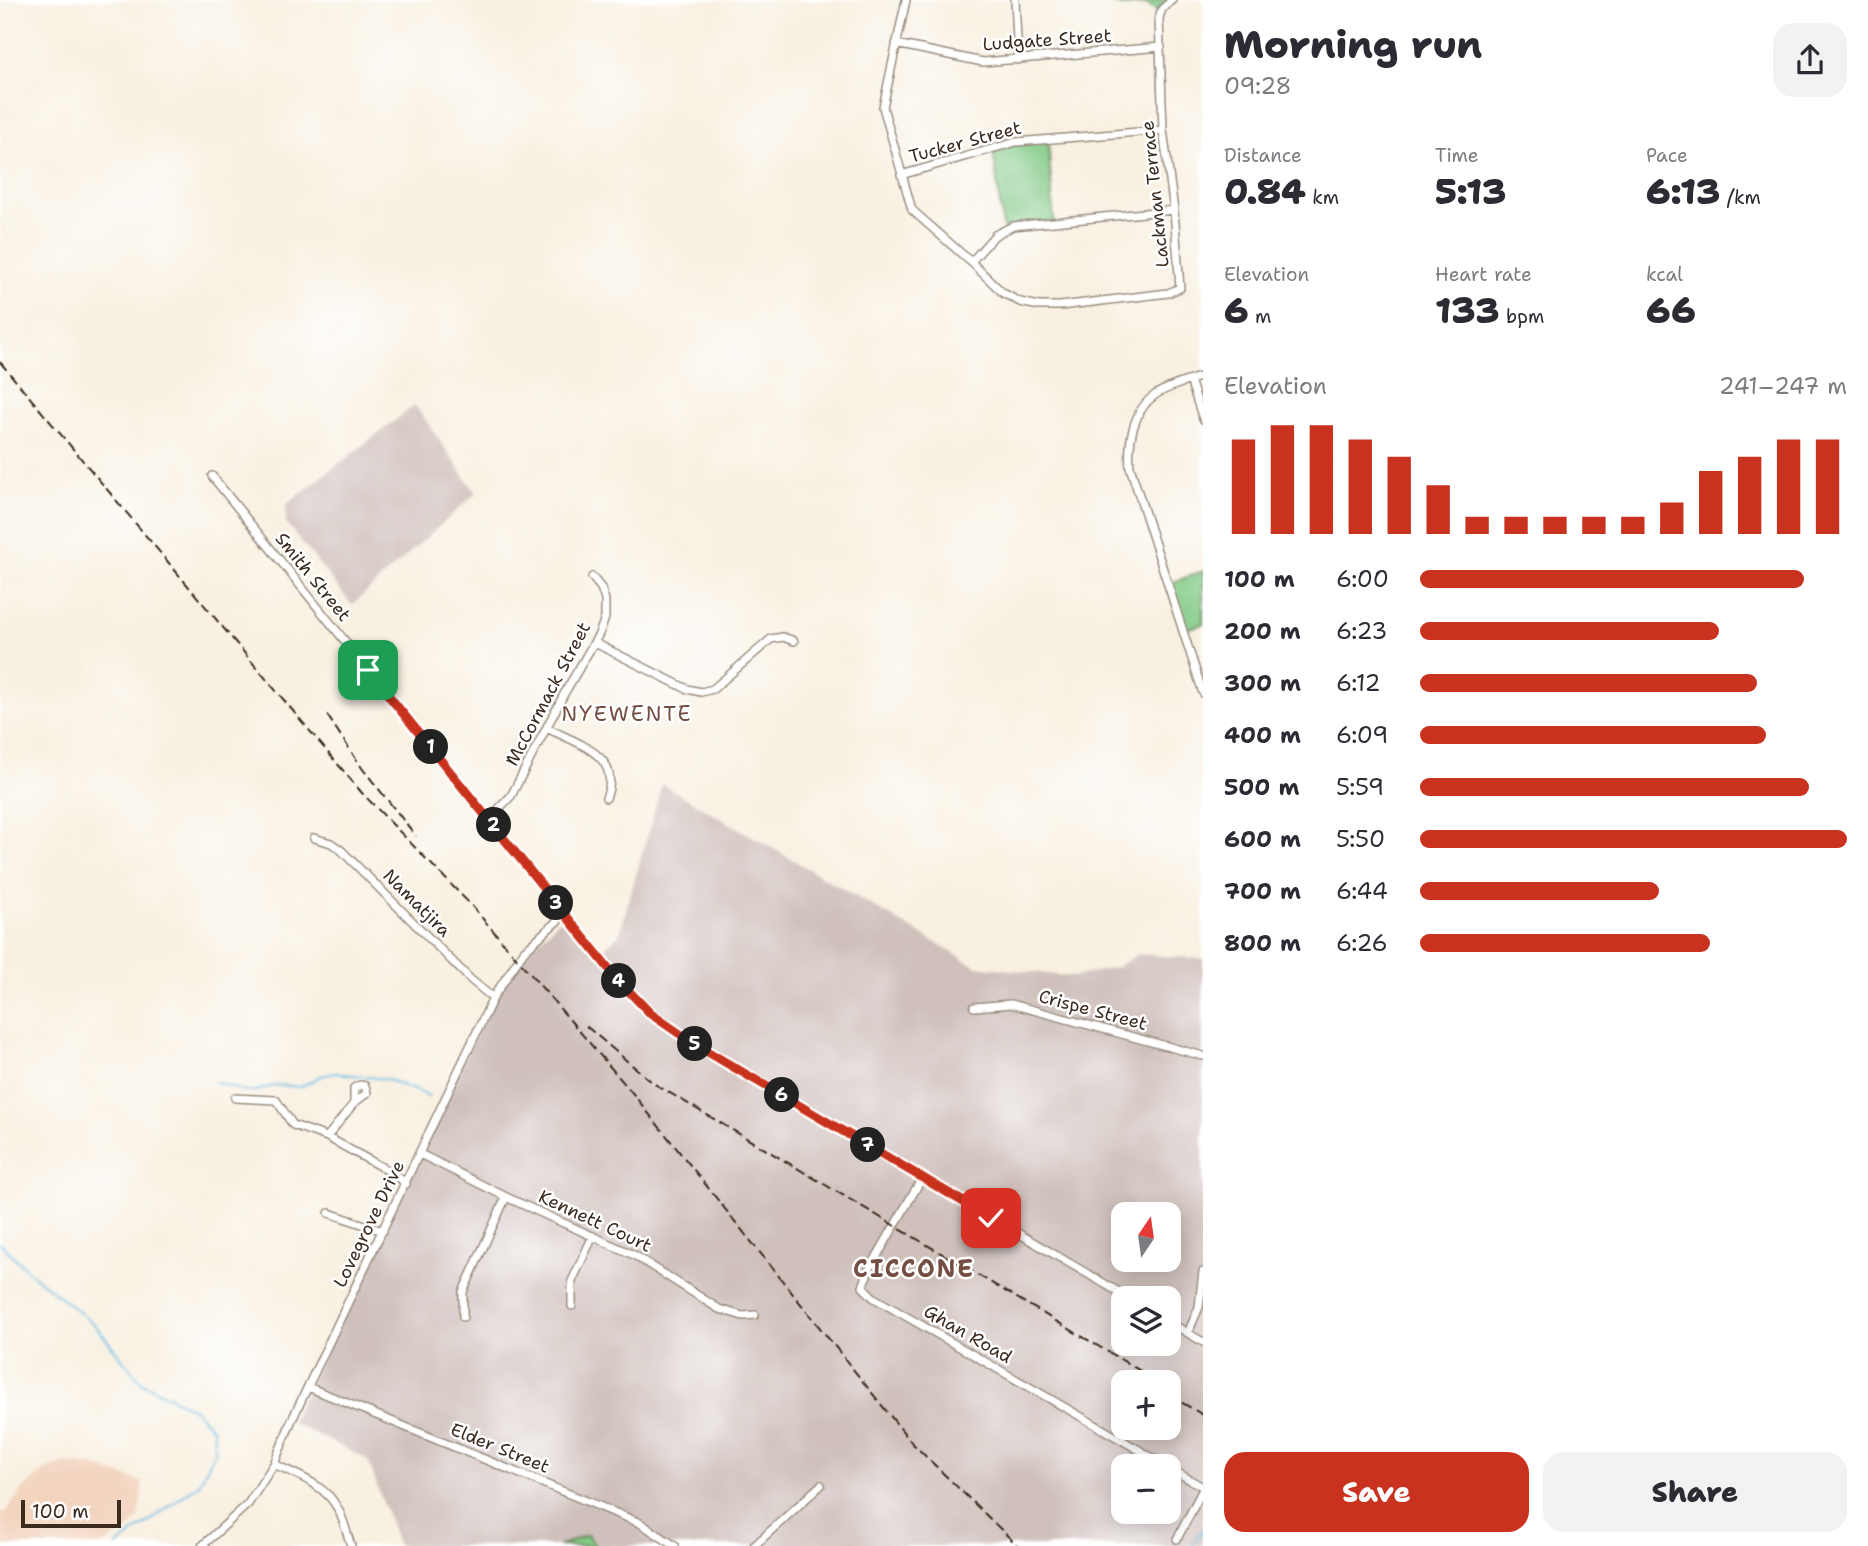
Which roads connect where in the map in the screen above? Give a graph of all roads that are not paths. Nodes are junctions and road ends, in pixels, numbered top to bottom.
1 (906, 0) edge
2 (1015, 0) edge
3 (1172, 0) edge
4 (896, 44) junction
5 (1161, 47) junction
6 (1018, 60) junction
7 (1163, 130) junction
8 (901, 175) junction
9 (1174, 210) junction
10 (971, 261) junction
11 (1203, 376) edge
12 (1190, 380) junction
13 (1203, 419) edge
14 (212, 476) dead end
15 (592, 577) dead end
16 (794, 641) dead end
17 (595, 643) junction
18 (1203, 693) edge
19 (547, 728) junction
20 (606, 798) dead end
21 (489, 818) junction
22 (314, 838) dead end
23 (565, 914) junction
24 (493, 998) junction
25 (974, 1007) dead end
26 (1203, 1056) edge
27 (236, 1097) dead end
28 (354, 1104) dead end
29 (327, 1137) junction
30 (420, 1154) junction
31 (922, 1178) junction
32 (406, 1184) junction
33 (506, 1197) junction
34 (328, 1213) dead end
35 (383, 1231) junction
36 (593, 1236) junction
37 (1203, 1272) edge
38 (1111, 1288) edge
39 (572, 1306) dead end
40 (755, 1315) dead end
41 (463, 1317) dead end
42 (1181, 1329) edge
43 (1188, 1333) junction
44 (1203, 1342) edge
45 (308, 1388) junction
46 (1145, 1454) edge
47 (274, 1464) junction
48 (1181, 1475) edge
49 (821, 1485) dead end
50 (1203, 1488) edge
51 (1177, 1539) dead end
52 (202, 1546) edge
53 (351, 1546) edge
54 (675, 1546) edge
55 (754, 1546) edge

1 - 4 street, Lackman Terrace
2 - 6 street
3 - 5 street, Lackman Terrace
4 - 6 street, Ludgate Street
4 - 8 street, Lackman Terrace
5 - 6 street, Ludgate Street
5 - 7 street, Lackman Terrace
7 - 8 street, Tucker Street
7 - 9 street, Lackman Terrace
8 - 10 street, Lackman Terrace
9 - 10 street
9 - 10 street, Lackman Terrace
11 - 12 street
12 - 13 street
12 - 18 street
14 - 21 street, Smith Street
15 - 17 street, McCormack Street
16 - 17 street
17 - 19 street, McCormack Street
19 - 20 street
19 - 21 street, McCormack Street
21 - 23 street, Smith Street
22 - 24 street, Namatjira
23 - 24 street, Lovegrove Drive
23 - 31 street, Smith Street
24 - 30 street, Lovegrove Drive
25 - 26 street, Crispe Street
27 - 29 street
28 - 29 street
29 - 32 street
30 - 32 street, Lovegrove Drive
30 - 33 street, Kennett Court
31 - 38 street, Smith Street
31 - 46 street, Ghan Road
32 - 35 street, Lovegrove Drive
33 - 36 street, Kennett Court
33 - 41 street
34 - 35 street
35 - 45 street, Lovegrove Drive
36 - 39 street
36 - 40 street, Kennett Court
37 - 43 street
42 - 43 street
43 - 44 street
45 - 47 street, Lovegrove Drive
45 - 54 street, Elder Street
47 - 52 street, Lovegrove Drive
47 - 53 street
48 - 50 street, Ghan Road
49 - 55 street
50 - 51 street

